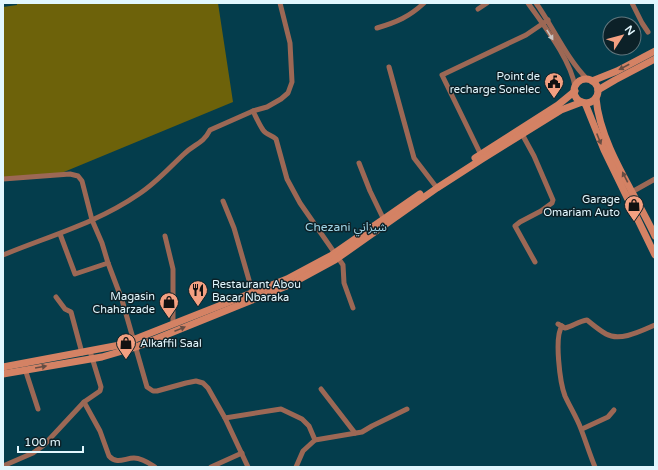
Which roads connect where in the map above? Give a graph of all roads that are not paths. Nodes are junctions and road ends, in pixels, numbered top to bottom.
1 (280, 3) edge
2 (424, 3) edge
3 (487, 3) edge
4 (528, 3) edge
5 (536, 3) edge
6 (632, 3) edge
7 (478, 9) dead end
8 (548, 20) junction
9 (542, 24) junction
10 (377, 28) dead end
11 (648, 32) dead end
12 (655, 51) edge
13 (655, 59) edge
14 (389, 67) dead end
15 (590, 80) junction
16 (575, 89) junction
17 (598, 90) junction
18 (596, 98) junction
19 (583, 102) junction
20 (253, 111) junction
21 (522, 134) junction
22 (481, 156) junction
23 (359, 163) dead end
24 (3, 179) edge
25 (655, 179) edge
26 (435, 187) junction
27 (629, 193) junction
28 (222, 201) dead end
29 (92, 220) junction
30 (384, 222) junction
31 (60, 234) junction
32 (165, 236) dead end
33 (655, 236) edge
34 (3, 255) edge
35 (655, 255) edge
36 (337, 256) junction
37 (535, 262) dead end
38 (108, 263) junction
39 (253, 296) junction
40 (56, 297) dead end
41 (353, 308) dead end
42 (173, 324) junction
43 (655, 326) edge
44 (135, 344) junction
45 (90, 351) junction
46 (82, 353) junction
47 (92, 359) junction
48 (3, 367) edge
49 (24, 367) junction
50 (3, 374) edge
51 (321, 389) dead end
52 (84, 402) junction
53 (38, 409) dead end
54 (406, 409) dead end
55 (614, 410) dead end
56 (225, 418) junction
57 (582, 429) junction
58 (355, 433) junction
59 (315, 440) junction
60 (242, 453) junction
61 (3, 466) edge
62 (155, 467) edge
63 (211, 467) edge
64 (248, 467) edge
65 (296, 467) edge
66 (595, 467) edge

1 - 20 street
2 - 10 street
3 - 7 street
4 - 9 street
5 - 8 street
6 - 11 street
8 - 9 street
8 - 15 street
9 -> 16 street
9 - 22 street
12 -> 15 main road
13 - 17 main road
14 - 26 street
15 - 16 main road
15 - 17 main road
16 - 19 main road
16 - 22 main road
17 - 18 main road
18 - 19 main road
27 -> 18 main road
19 - 21 main road
19 -> 27 main road
20 - 29 street
20 - 36 street
21 - 22 main road
21 - 37 street
22 - 26 main road
23 - 30 street
24 - 29 street
25 - 27 street
26 - 30 main road
27 - 33 main road
27 - 35 main road
28 - 39 street
29 - 31 street
29 - 38 street
30 - 36 main road
31 - 34 street
31 - 38 street
32 - 42 street
36 - 39 main road
36 - 41 street
38 - 44 street
39 - 42 main road
44 -> 39 main road
40 - 46 street
42 - 44 main road
43 - 57 street
44 - 45 main road
44 - 47 main road
44 - 56 street
45 - 46 main road
45 - 47 street
46 - 49 main road
49 -> 47 main road
47 - 52 street
48 - 49 main road
49 - 50 main road
49 - 53 street
51 - 58 street
52 - 61 street
52 - 62 street
54 - 58 street
55 - 57 street
56 - 59 street
56 - 60 street
57 - 66 street
58 - 59 street
59 - 65 street
60 - 63 street
60 - 64 street

